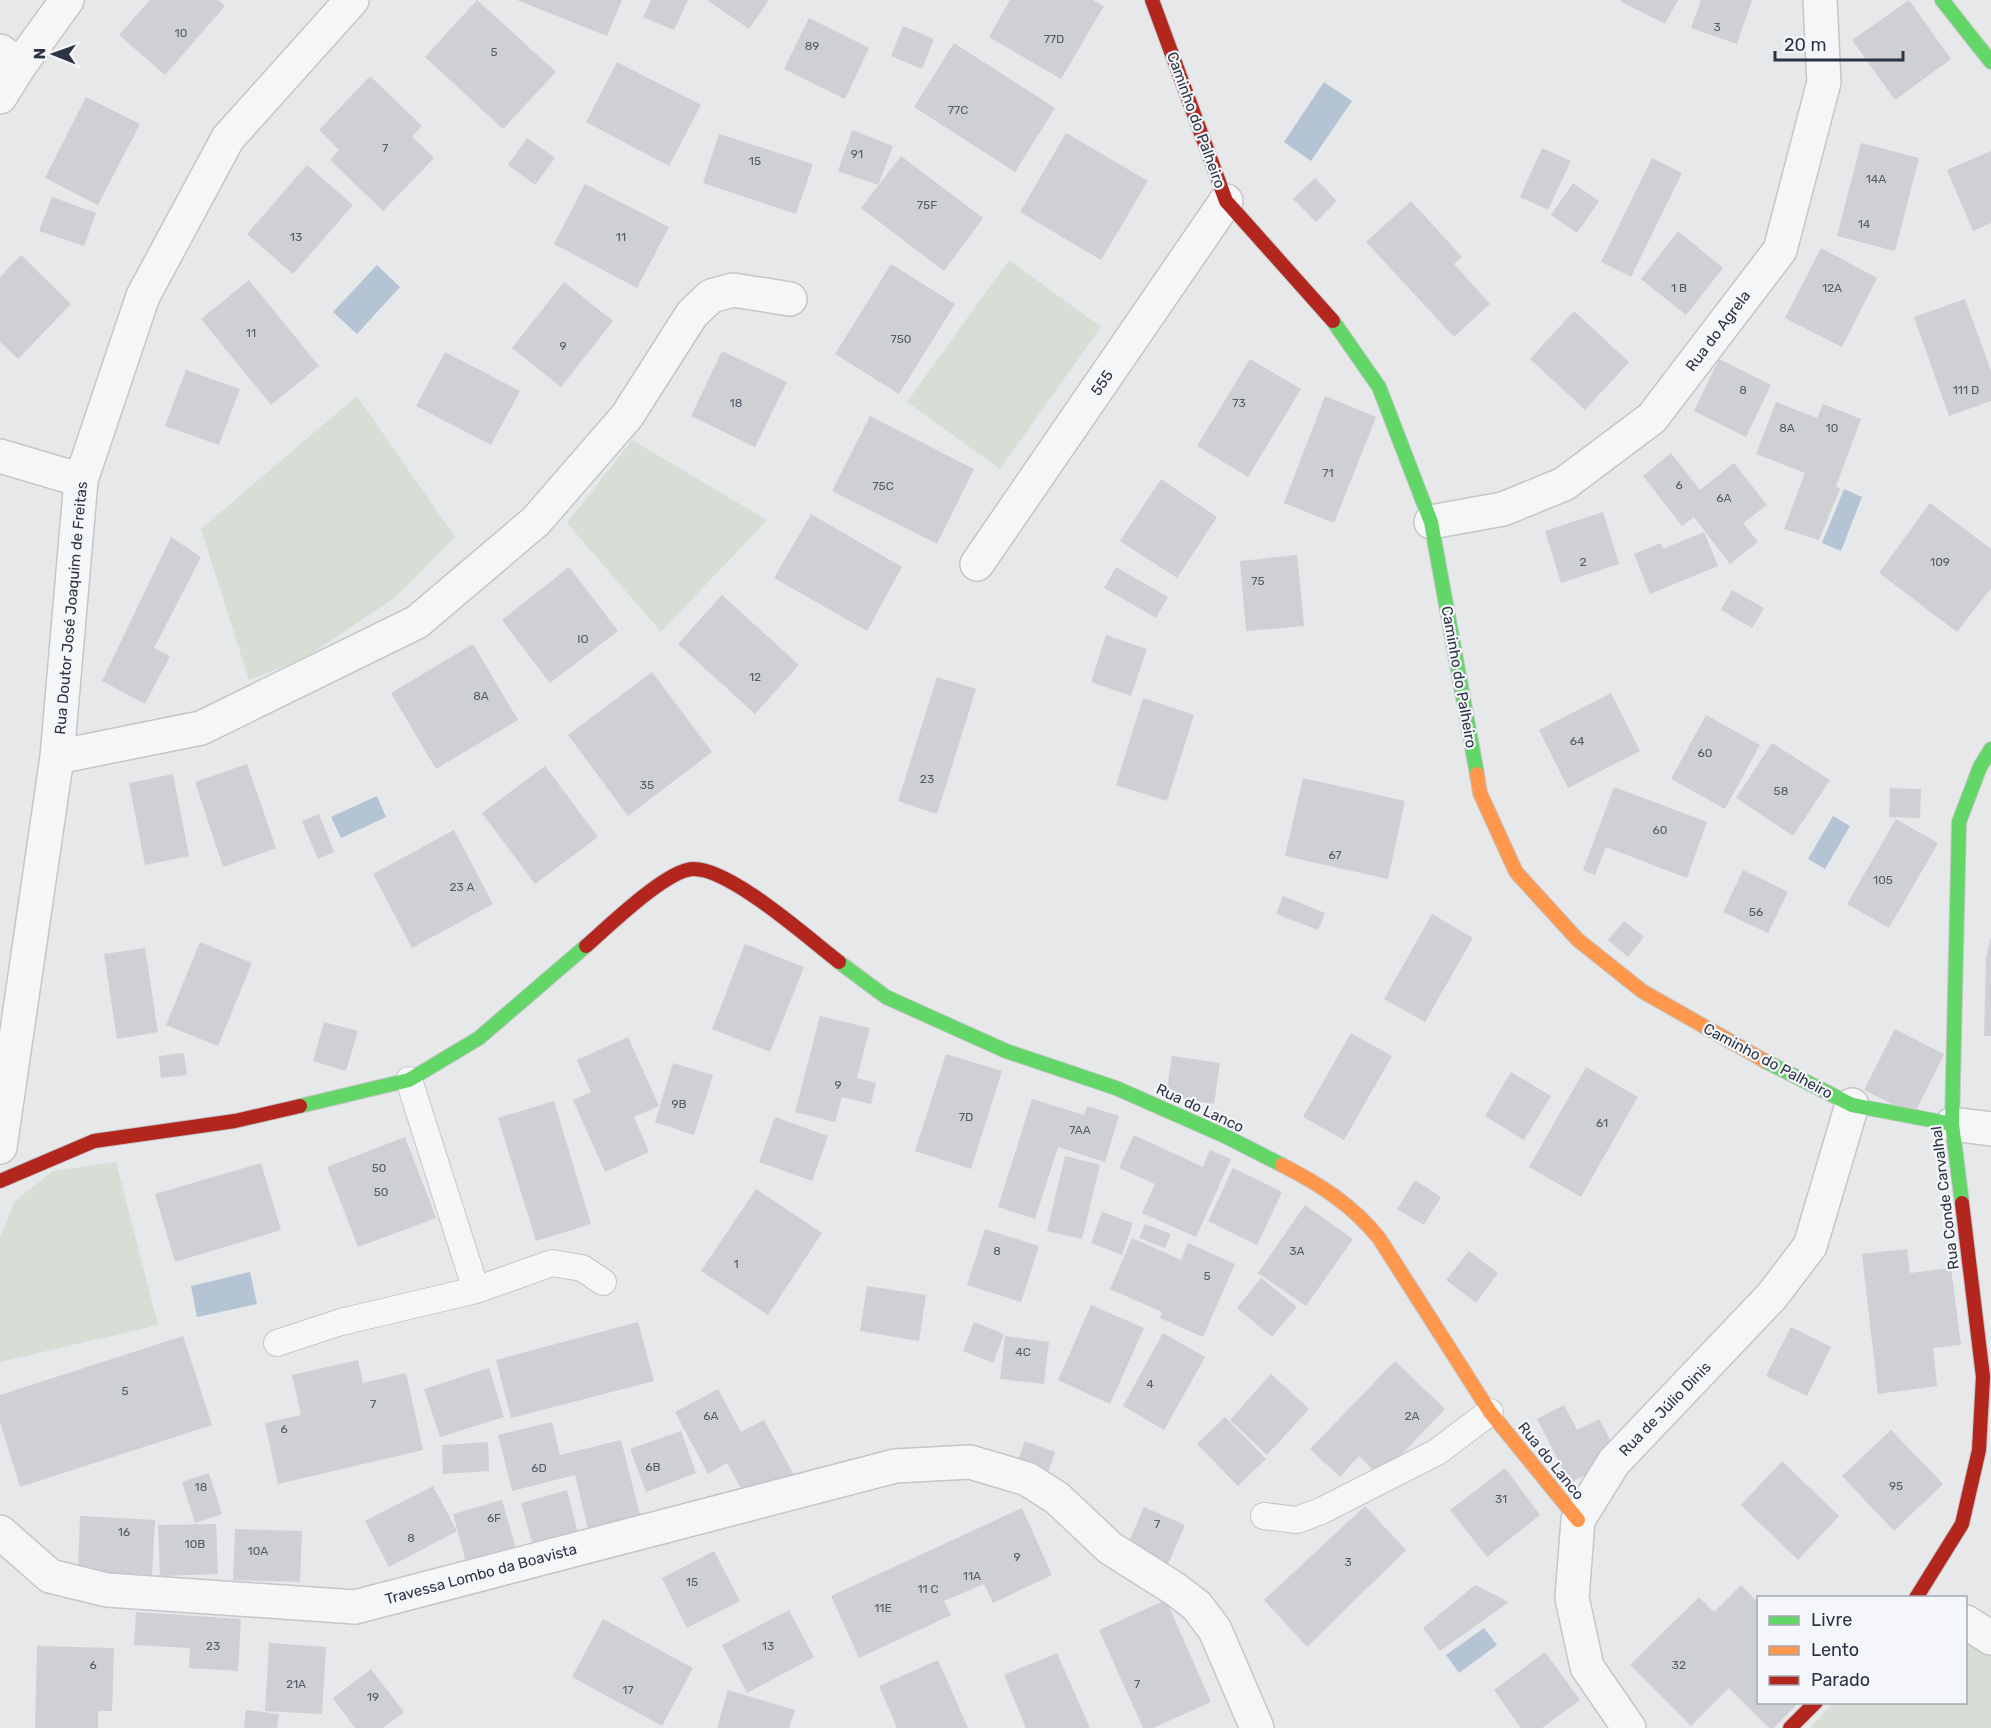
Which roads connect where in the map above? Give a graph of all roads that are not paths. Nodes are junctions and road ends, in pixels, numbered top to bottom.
1 (67, 0) edge
2 (352, 0) edge
3 (1152, 0) edge
4 (1820, 0) edge
5 (1942, 0) edge
6 (10, 58) edge
7 (1991, 62) edge
8 (0, 97) edge
9 (1226, 201) junction
10 (790, 299) dead end
11 (0, 456) edge
12 (81, 480) junction
13 (1431, 522) junction
14 (977, 564) dead end
15 (1991, 749) edge
16 (57, 757) junction
17 (409, 1080) junction
18 (1852, 1105) junction
19 (1952, 1125) junction
20 (1991, 1129) edge
21 (0, 1147) edge
22 (0, 1181) edge
23 (603, 1282) dead end
24 (476, 1290) junction
25 (277, 1343) dead end
26 (1490, 1412) junction
27 (1264, 1516) dead end
28 (1578, 1520) junction
29 (0, 1532) edge
30 (1921, 1596) edge
31 (1967, 1623) edge
32 (1991, 1638) edge
33 (1814, 1704) edge
34 (1257, 1728) edge
35 (1629, 1728) edge
36 (1790, 1728) edge

1 - 6 street
2 - 12 street, Rua Doutor José Joaquim de Freitas
3 - 9 street, Caminho do Palheiro
4 - 13 street, Rua do Agrela
5 - 7 street
6 - 8 street
9 - 13 street, Caminho do Palheiro
9 - 14 street, 555
10 - 16 street
11 - 12 street
12 - 16 street, Rua Doutor José Joaquim de Freitas
13 - 18 street, Caminho do Palheiro
15 - 19 street, Rua Conde Carvalhal
16 - 21 street, Rua Doutor José Joaquim de Freitas
17 - 22 street
17 - 24 lane
17 - 26 street, Rua do Lanco
18 - 19 street, Caminho do Palheiro
18 - 28 street, Rua de Júlio Dinis
19 - 20 street, Caminho do Palheiro
19 - 30 street, Rua Conde Carvalhal
23 - 24 lane
24 - 25 lane
26 - 27 lane
26 - 28 street, Rua do Lanco
28 - 35 street, Rua de Júlio Dinis
29 - 34 street, Travessa Lombo da Boavista
31 - 32 street
33 - 36 street

